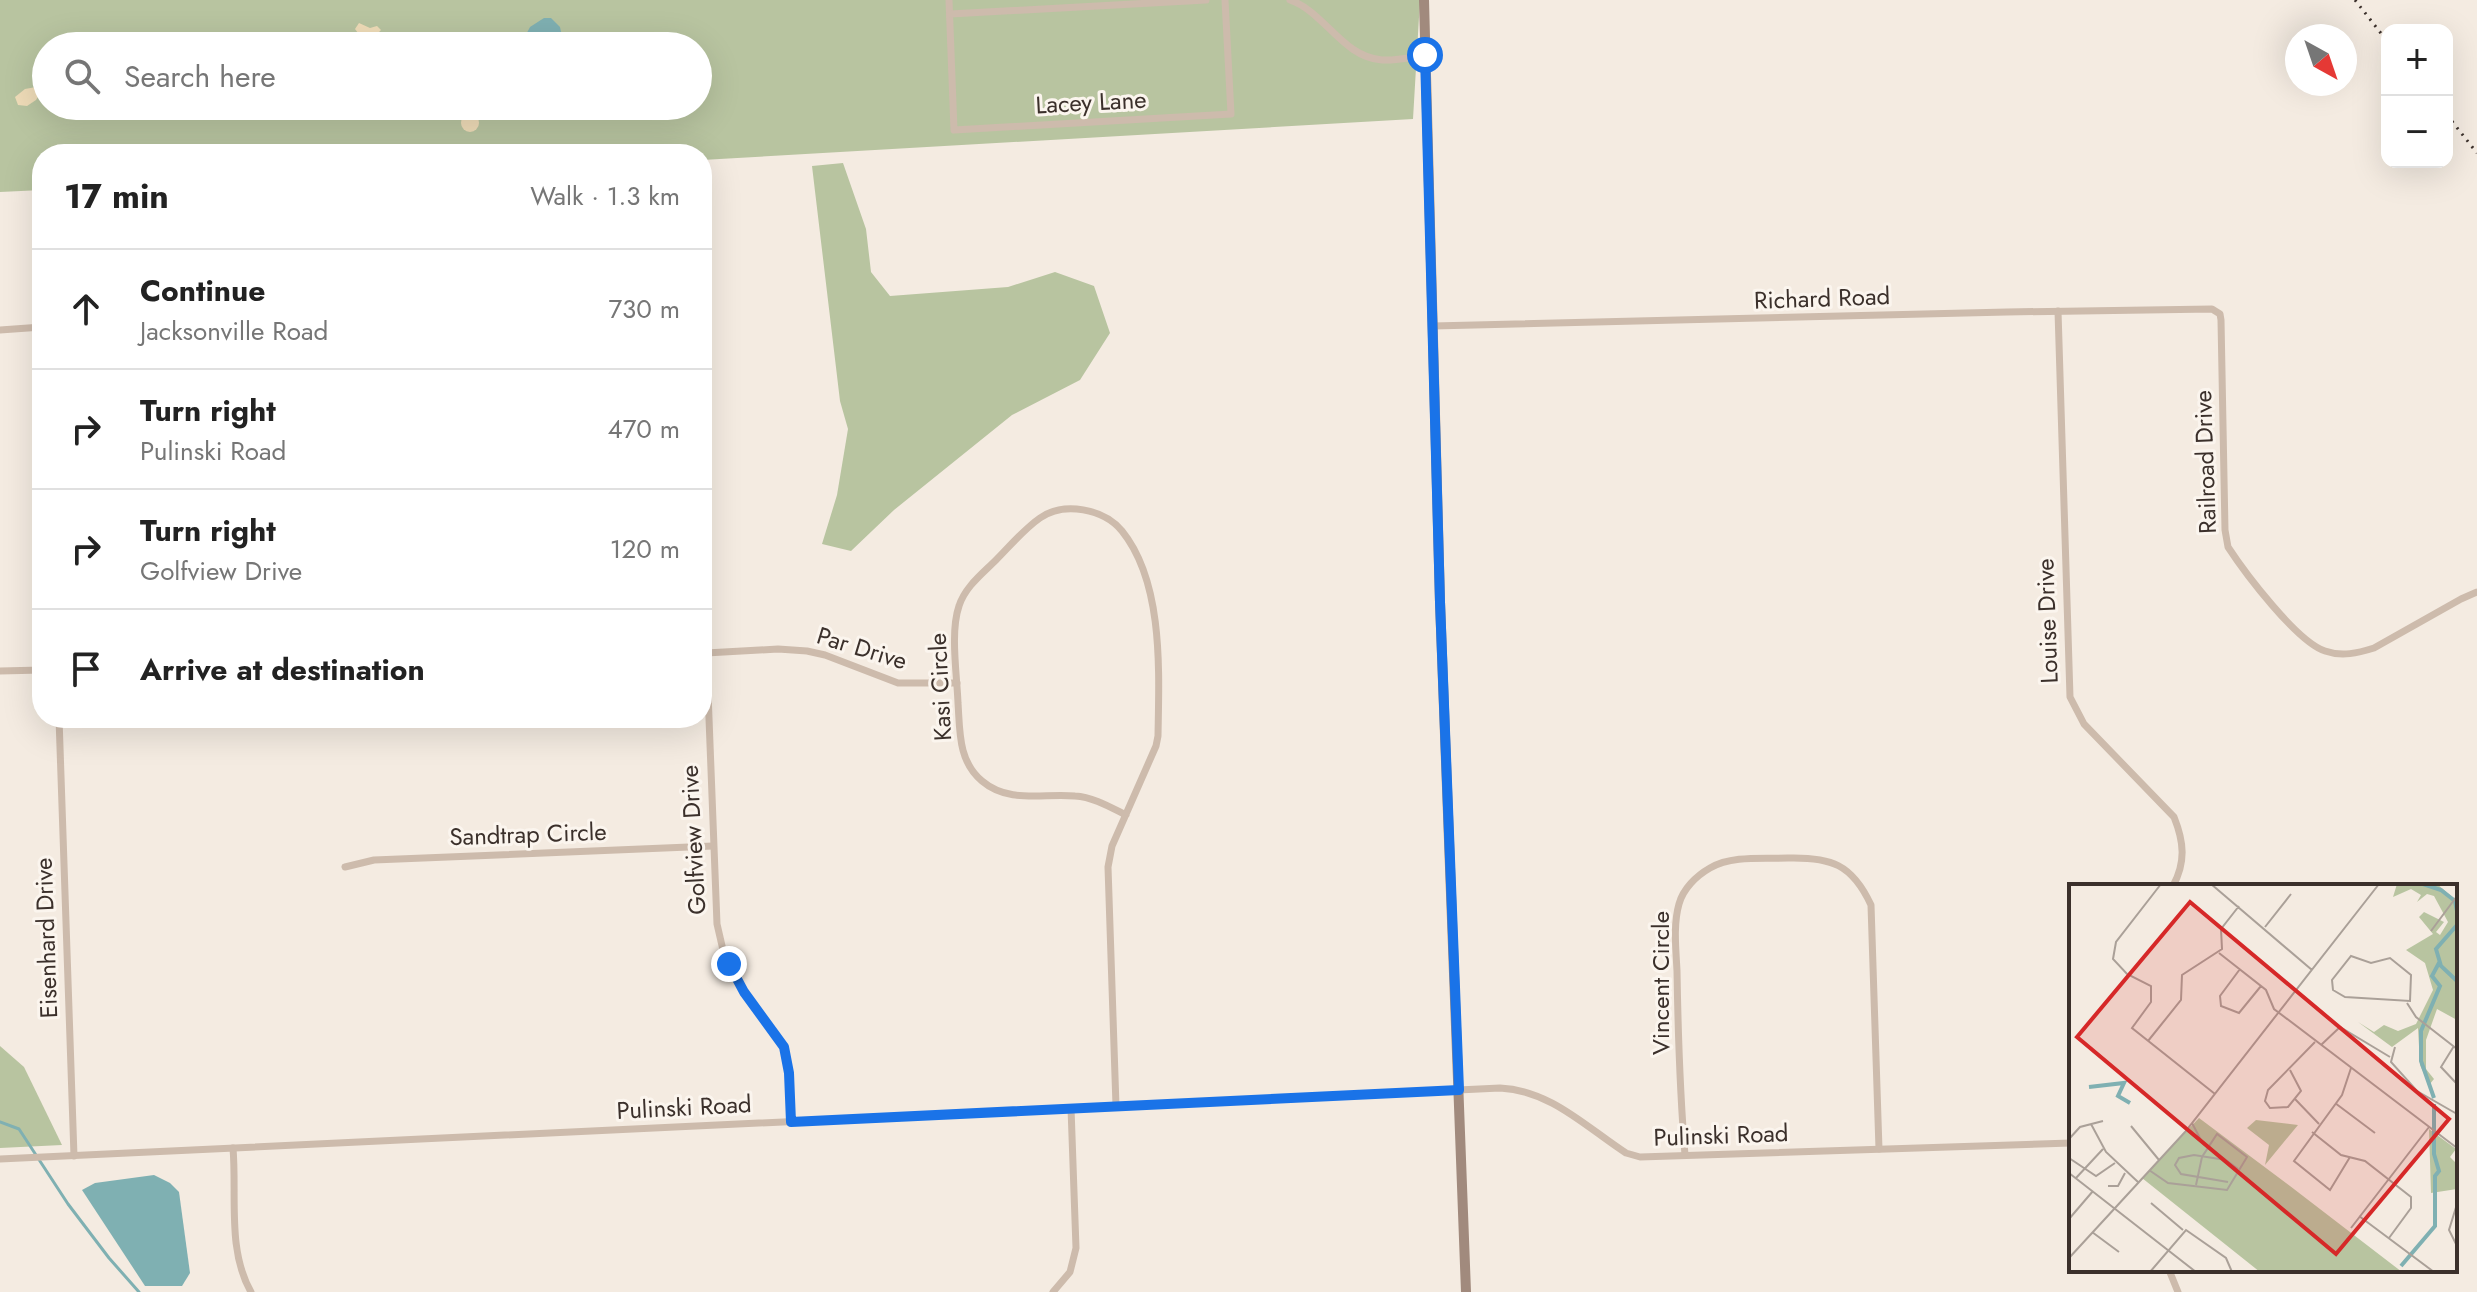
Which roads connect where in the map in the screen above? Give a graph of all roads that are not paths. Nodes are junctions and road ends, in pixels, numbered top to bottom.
1 (949, 0) edge
2 (1206, 0) edge
3 (1225, 0) edge
4 (1290, 0) edge
5 (1424, 0) edge
6 (1060, 4) edge
7 (950, 14) junction
8 (1425, 55) junction
9 (2212, 309) joint
10 (2058, 311) junction
11 (1433, 326) junction
12 (32, 328) edge
13 (0, 330) edge
14 (2477, 592) edge
15 (712, 653) edge
16 (32, 670) edge
17 (0, 671) edge
18 (957, 683) junction
19 (59, 728) edge
20 (709, 728) edge
21 (1126, 815) junction
22 (713, 846) junction
23 (345, 867) dead end
24 (2174, 884) edge
25 (1459, 1090) junction
26 (1116, 1106) junction
27 (1071, 1108) junction
28 (791, 1122) junction
29 (2069, 1143) edge
30 (233, 1148) junction
31 (1879, 1149) junction
32 (1685, 1155) junction
33 (74, 1156) junction
34 (0, 1159) edge
35 (2170, 1272) edge
36 (251, 1292) edge
37 (1053, 1292) edge
38 (1466, 1292) edge
39 (2178, 1292) edge

1 - 7 street
2 - 6 street
3 - 7 street, Lacey Lane
4 - 8 street
5 - 8 main road
6 - 7 street
8 - 11 main road
9 - 10 street, Richard Road
9 - 14 street, Railroad Drive
10 - 11 street, Richard Road
10 - 24 street, Louise Drive
11 - 25 main road
12 - 13 street
15 - 18 street, Par Drive
16 - 17 street
18 - 21 street, Kasi Circle
18 - 21 street, Kasi Circle
19 - 33 street, Eisenhard Drive
20 - 22 street, Golfview Drive
21 - 26 street, Kasi Circle
22 - 23 street, Sandtrap Circle
22 - 28 street, Golfview Drive
25 - 26 street, Pulinski Road
25 - 32 street, Pulinski Road
25 - 38 main road
26 - 27 street, Pulinski Road
27 - 28 street, Pulinski Road
27 - 37 street
28 - 30 street, Pulinski Road
29 - 31 street, Pulinski Road
30 - 33 street, Pulinski Road
30 - 36 street
31 - 32 street, Pulinski Road
31 - 32 street, Vincent Circle
33 - 34 street, Pulinski Road
35 - 39 street

